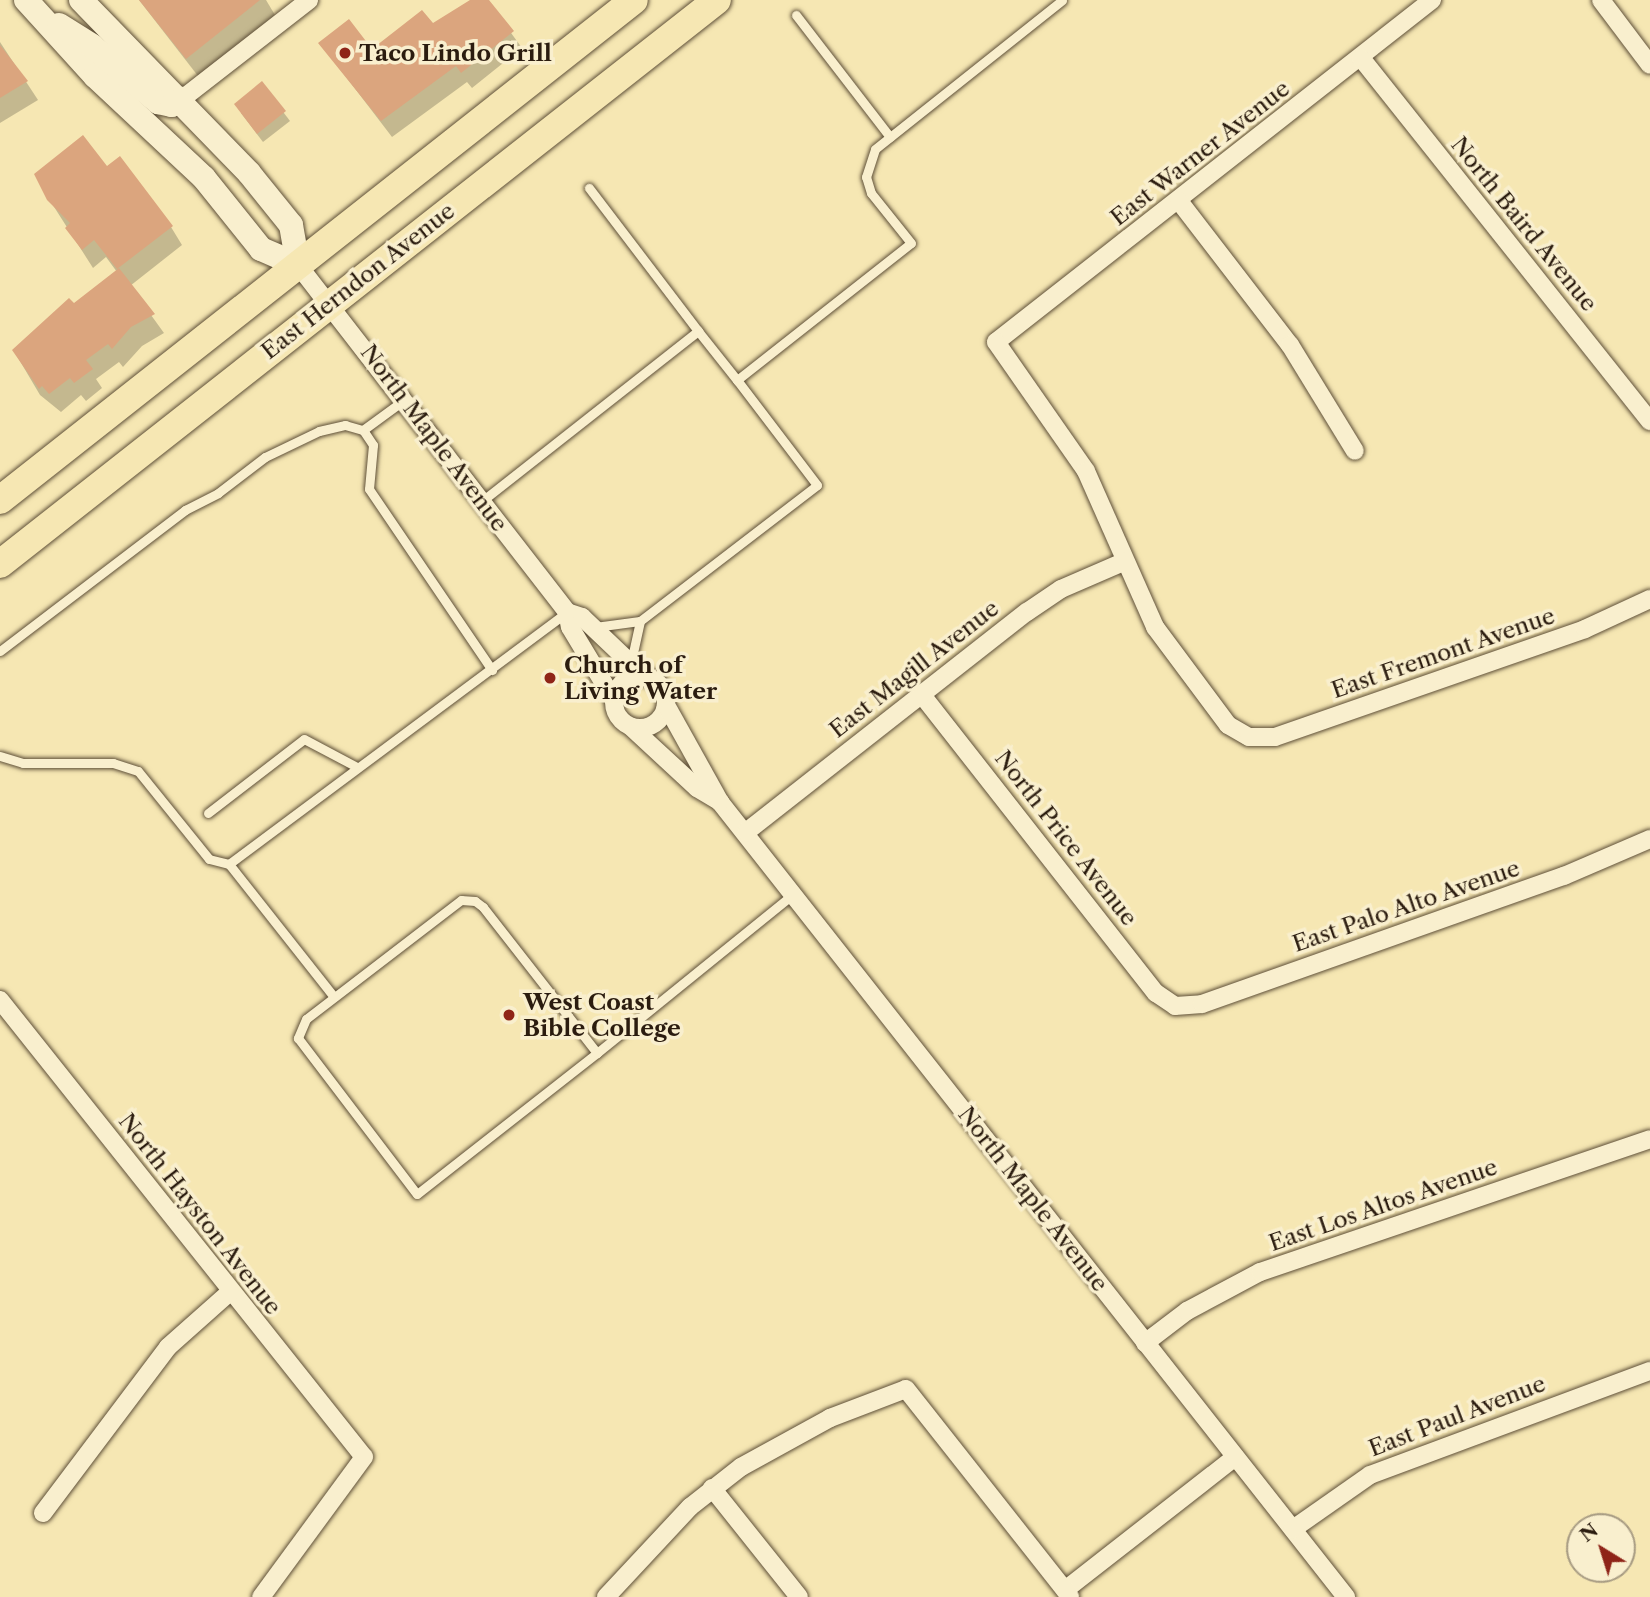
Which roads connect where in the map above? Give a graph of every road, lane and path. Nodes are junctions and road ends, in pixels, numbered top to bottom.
1 (80, 0) edge
2 (309, 0) edge
3 (634, 0) edge
4 (717, 0) edge
5 (1062, 0) edge
6 (1432, 0) edge
7 (1601, 0) edge
8 (30, 5) edge
9 (796, 15) dead end
10 (1361, 58) junction
11 (1650, 65) edge
12 (182, 99) junction
13 (890, 137) junction
14 (589, 188) dead end
15 (1179, 201) junction
16 (298, 265) junction
17 (329, 303) junction
18 (698, 331) junction
19 (737, 380) junction
20 (404, 399) junction
21 (1650, 421) edge
22 (363, 430) junction
23 (1355, 451) dead end
24 (0, 500) edge
25 (482, 501) junction
26 (1123, 562) junction
27 (0, 564) edge
28 (1650, 599) edge
29 (567, 612) junction
30 (640, 621) junction
31 (592, 627) junction
32 (0, 651) edge
33 (631, 664) junction
34 (492, 670) junction
35 (644, 676) junction
36 (922, 695) junction
37 (614, 700) junction
38 (666, 705) junction
39 (631, 727) junction
40 (0, 756) edge
41 (355, 766) junction
42 (720, 802) junction
43 (208, 813) dead end
44 (746, 832) junction
45 (1650, 839) edge
46 (229, 864) junction
47 (794, 893) junction
48 (334, 997) junction
49 (0, 1000) edge
50 (1175, 1006) joint
51 (597, 1053) junction
52 (1650, 1139) edge
53 (230, 1293) junction
54 (1145, 1343) junction
55 (1650, 1371) edge
56 (1235, 1457) junction
57 (712, 1488) junction
58 (43, 1513) dead end
59 (1293, 1529) junction
60 (1068, 1594) edge
61 (261, 1597) edge
62 (606, 1597) edge
63 (799, 1597) edge
64 (1346, 1597) edge

1 - 12 street, North Maple Avenue
2 - 12 street
3 - 16 main road
4 - 17 main road, East Herndon Avenue
5 - 13 lane
6 - 10 street, East Warner Avenue
7 - 11 street
8 - 12 street
8 - 16 street, North Maple Avenue
9 - 13 lane
10 - 15 street, East Warner Avenue
10 - 21 street, North Baird Avenue
12 - 16 street, North Maple Avenue
13 - 19 lane
14 - 18 lane
15 - 23 street
15 - 26 street, East Warner Avenue
16 - 17 street, North Maple Avenue
16 - 24 main road
17 - 20 street, North Maple Avenue
17 - 27 main road, East Herndon Avenue
18 - 19 lane
18 - 25 lane
19 - 30 lane
20 - 22 lane
20 - 25 street, North Maple Avenue
22 - 32 lane
22 - 34 lane
25 - 29 street, North Maple Avenue
26 - 28 street, East Fremont Avenue
26 - 36 street, East Magill Avenue
29 - 31 street, North Maple Avenue
29 - 34 lane
29 - 37 street, North Maple Avenue
30 - 31 lane
30 - 33 lane
31 - 33 street, North Maple Avenue
33 - 35 street, North Maple Avenue
34 - 41 lane
35 - 37 street
35 - 38 street, North Maple Avenue
36 - 44 street, East Magill Avenue
36 - 50 street, North Price Avenue
37 - 39 street, North Maple Avenue
38 - 39 street
38 - 42 street, North Maple Avenue
39 - 42 street, North Maple Avenue
40 - 46 lane
41 - 43 lane
41 - 46 lane
42 - 44 street, North Maple Avenue
44 - 47 street, North Maple Avenue
45 - 50 street, East Palo Alto Avenue
46 - 48 lane
47 - 51 lane
47 - 54 street, North Maple Avenue
48 - 51 lane
48 - 51 lane
49 - 53 street, North Hayston Avenue
52 - 54 street, East Los Altos Avenue
53 - 58 street
53 - 61 street, North Hayston Avenue
54 - 56 street, North Maple Avenue
55 - 59 street, East Paul Avenue
56 - 59 street, North Maple Avenue
56 - 60 street
57 - 60 street
57 - 62 street
57 - 63 street
59 - 64 street, North Maple Avenue

